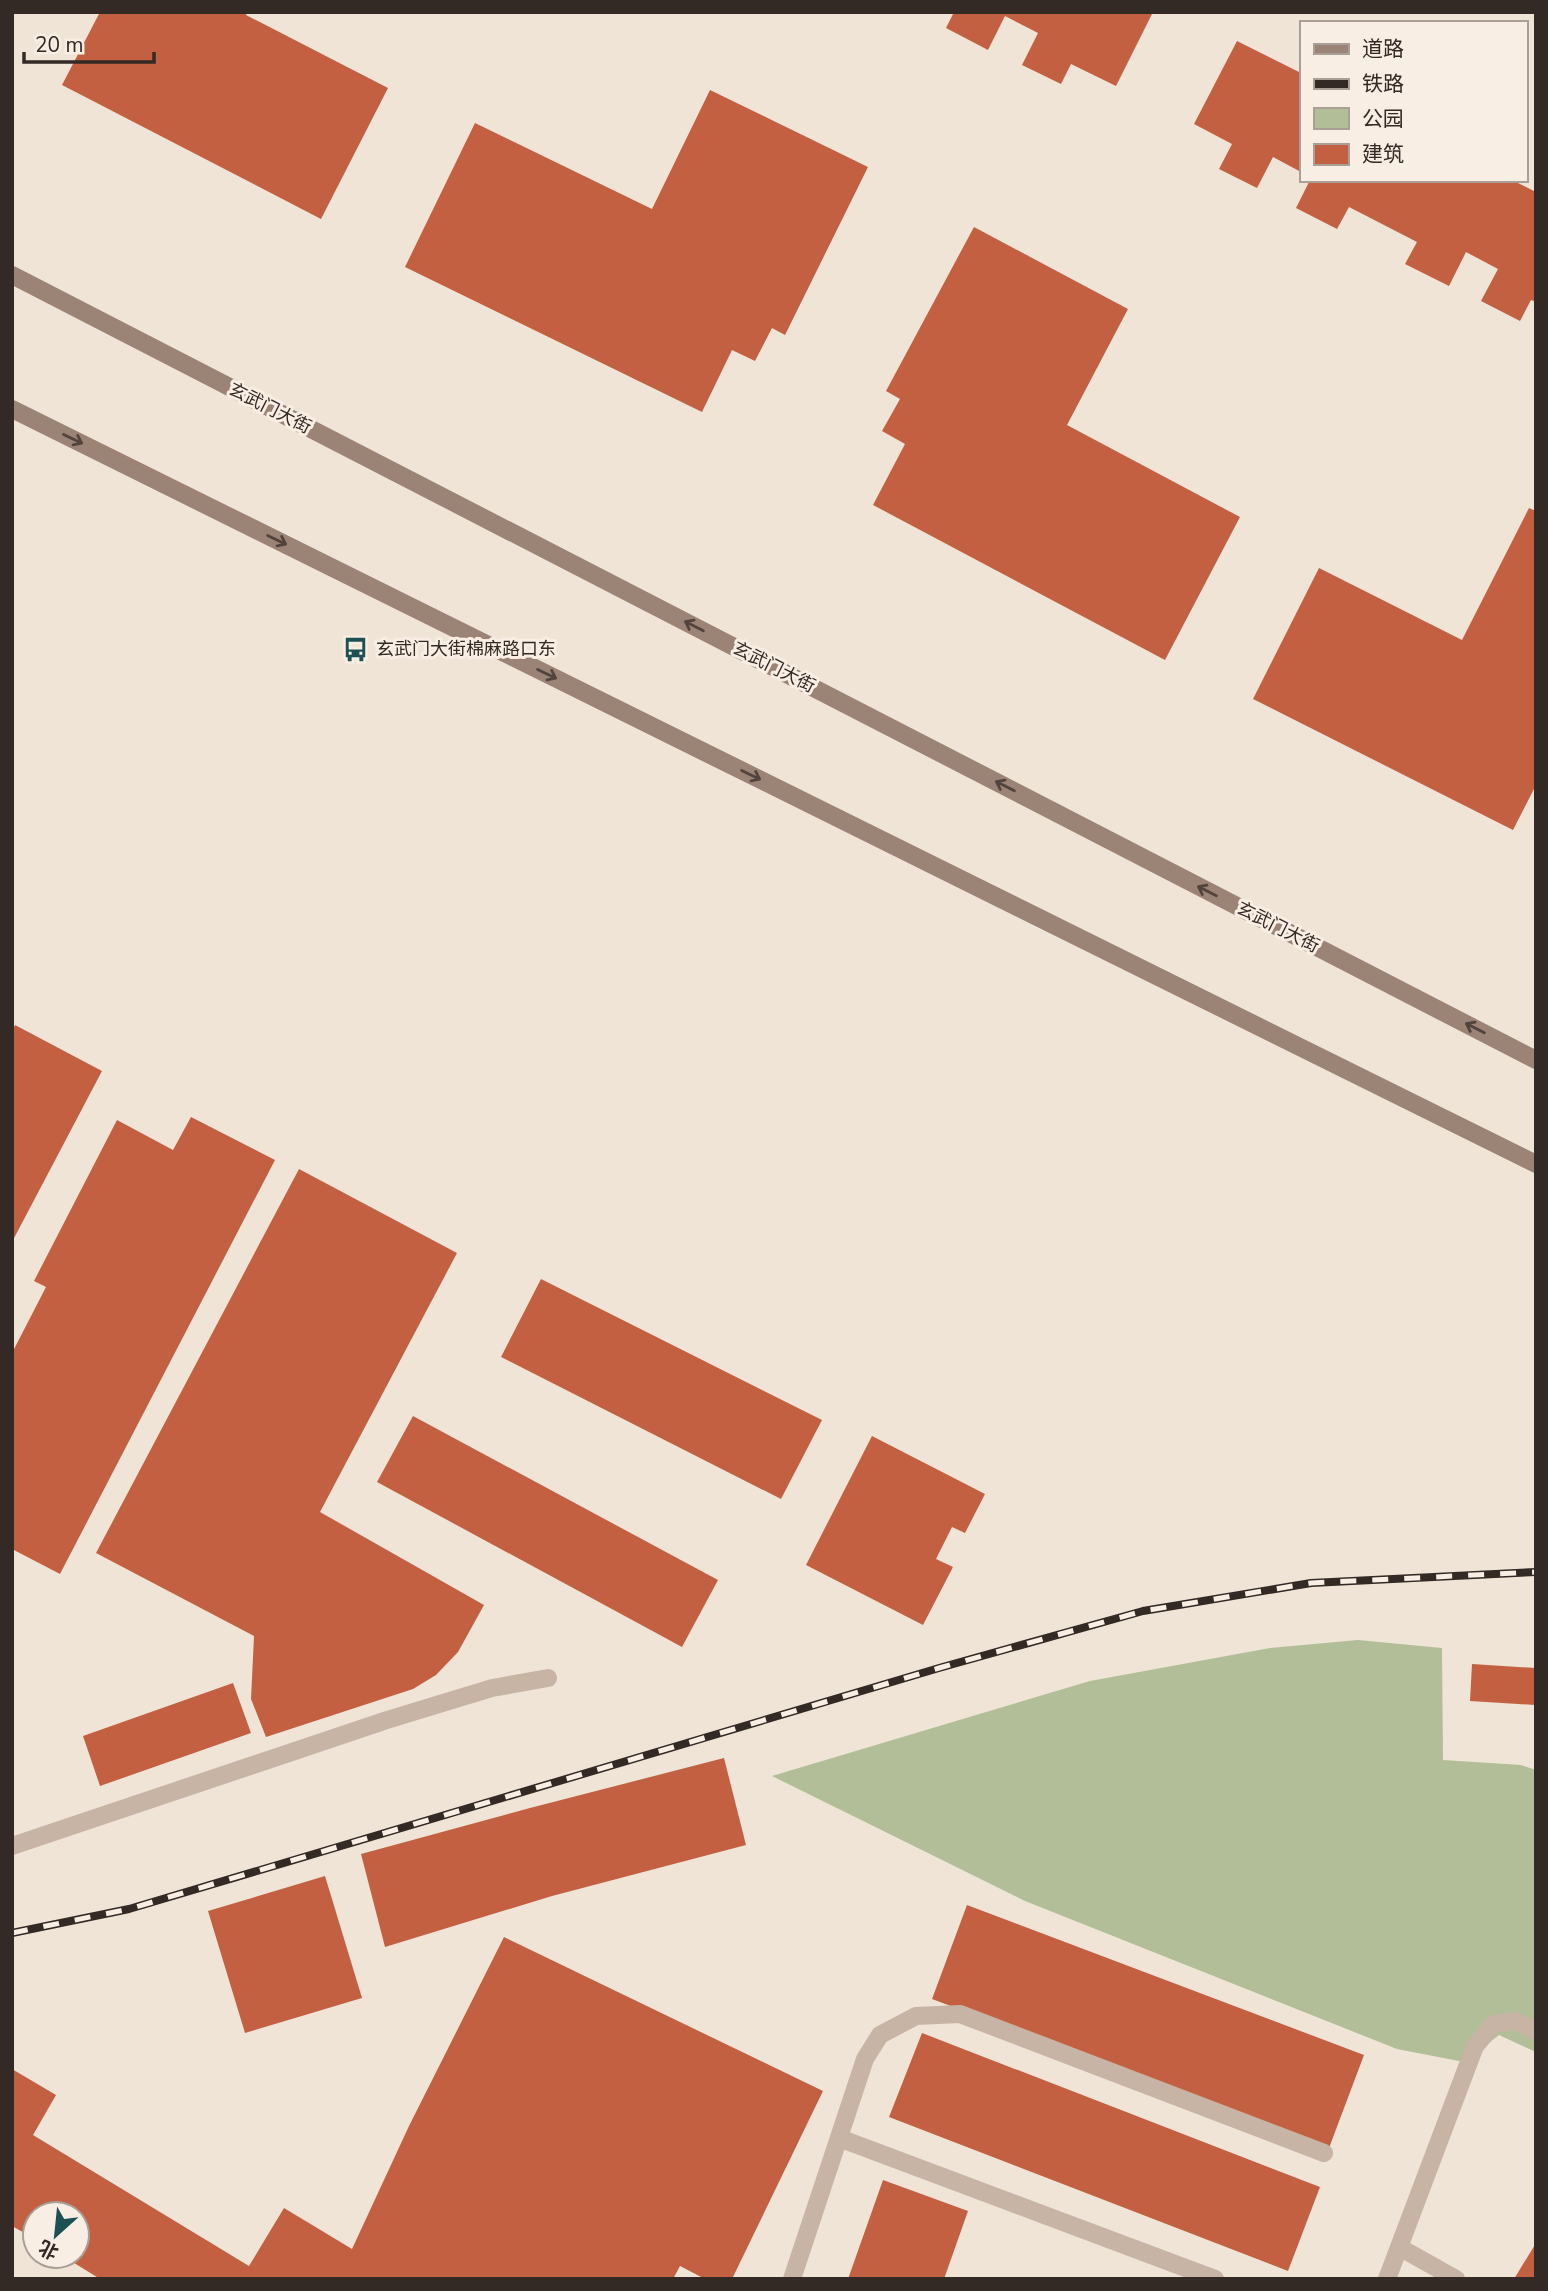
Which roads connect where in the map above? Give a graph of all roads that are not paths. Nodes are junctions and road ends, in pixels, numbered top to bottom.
1 (12, 275) edge
2 (12, 408) edge
3 (1536, 1060) edge
4 (1536, 1164) edge
5 (548, 1678) dead end
6 (12, 1846) edge
7 (1536, 2031) edge
8 (839, 2138) junction
9 (1324, 2153) dead end
10 (1399, 2246) junction
11 (792, 2279) edge
12 (1214, 2279) edge
13 (1387, 2279) edge
14 (1456, 2279) edge

3 -> 1 main road, 玄武门大街
2 -> 4 main road
5 - 6 lane
7 - 10 lane
8 - 9 lane
8 - 11 lane
8 - 12 lane
10 - 13 lane
10 - 14 lane

